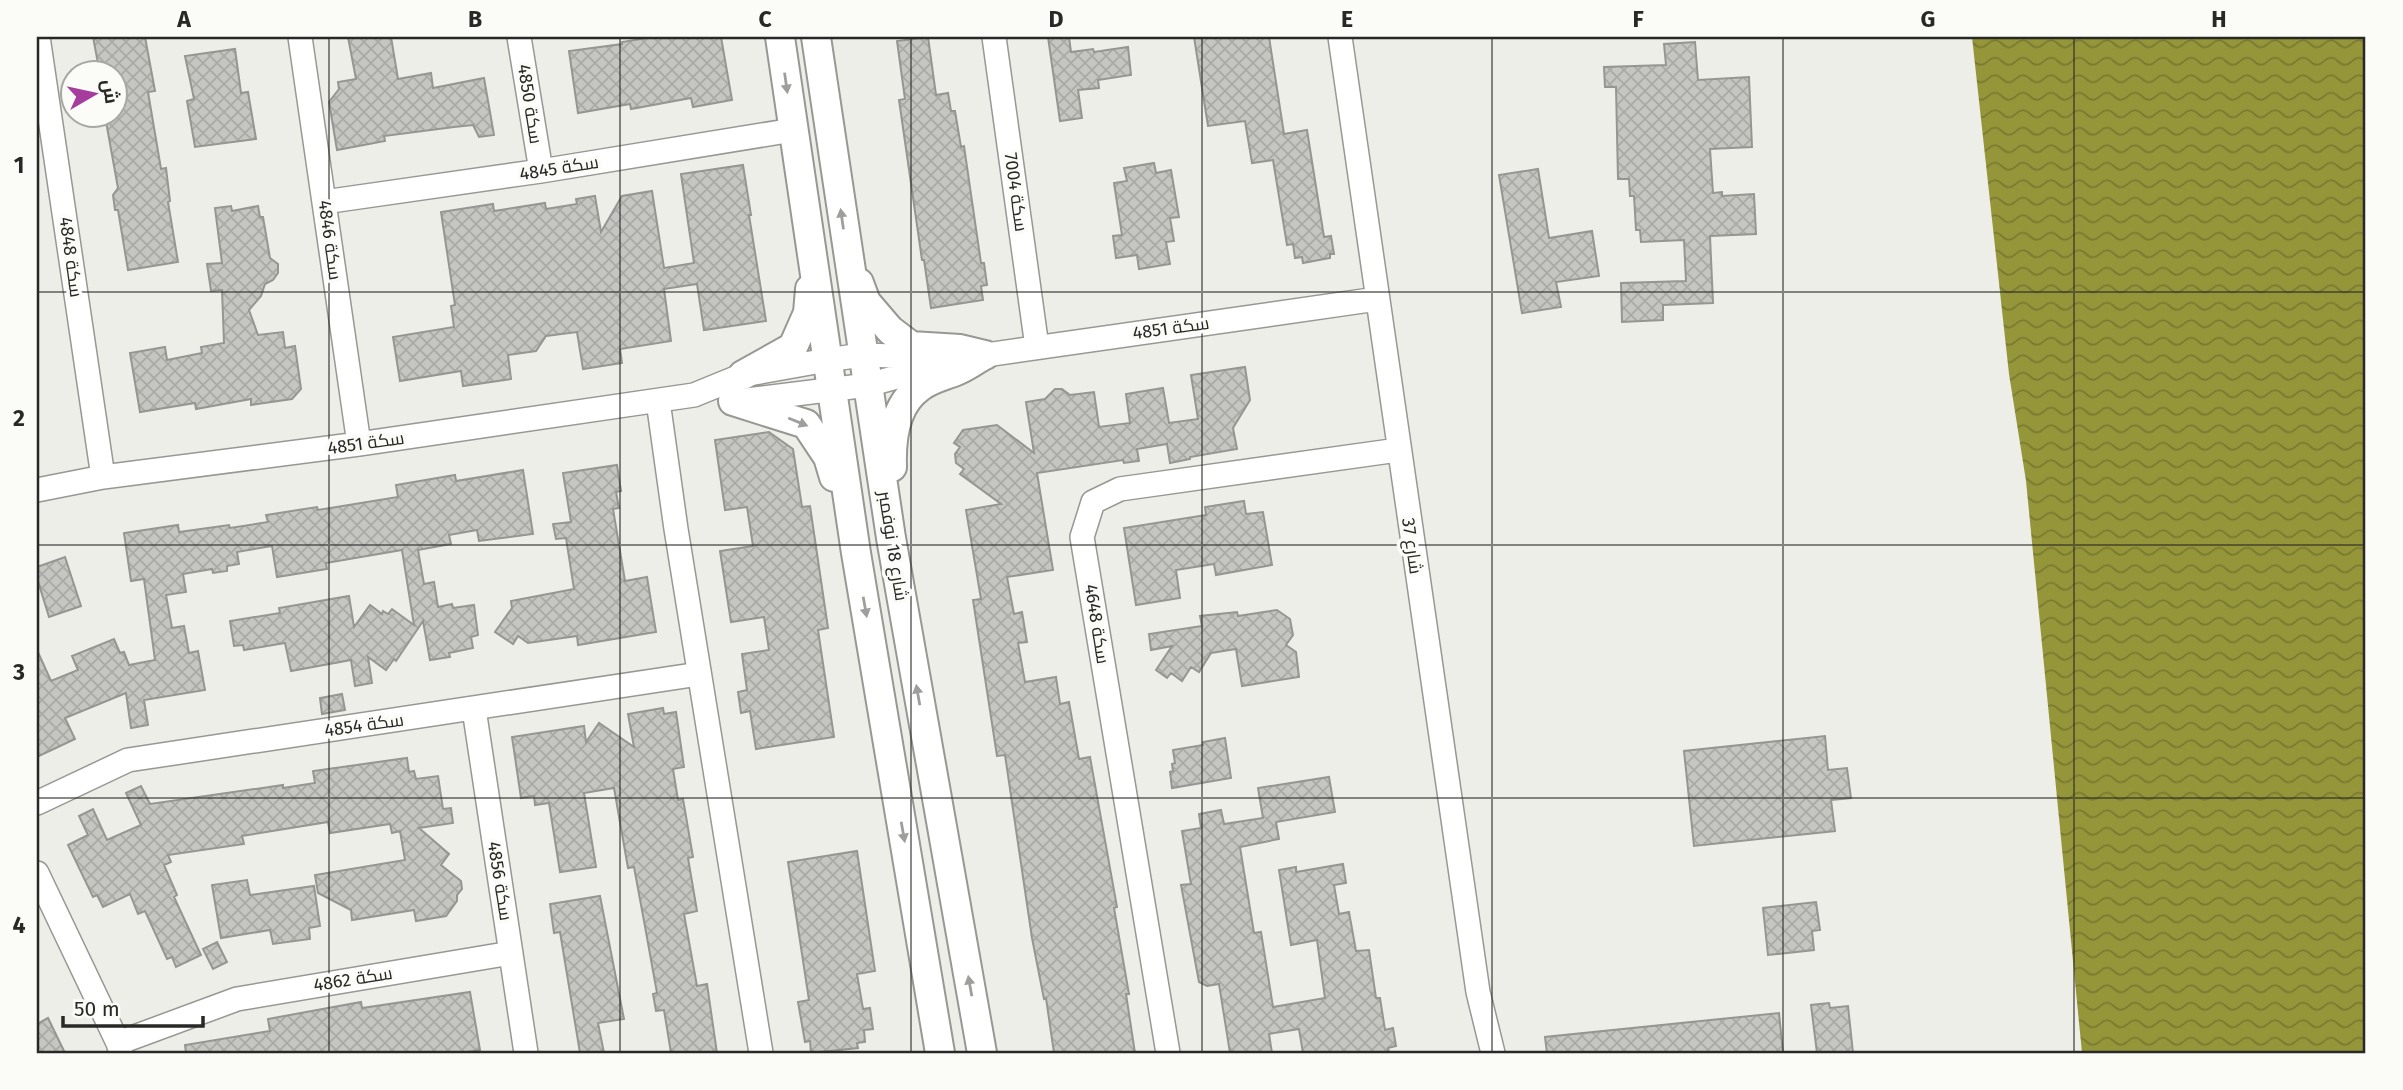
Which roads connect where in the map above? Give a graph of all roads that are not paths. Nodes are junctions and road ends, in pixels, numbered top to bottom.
1 (38, 37) edge
2 (300, 37) edge
3 (519, 37) edge
4 (780, 37) edge
5 (816, 37) edge
6 (994, 37) edge
7 (1340, 37) edge
8 (43, 109) edge
9 (793, 130) junction
10 (541, 171) junction
11 (324, 202) junction
12 (806, 217) junction
13 (848, 255) junction
14 (1377, 299) junction
15 (1038, 347) junction
16 (862, 355) junction
17 (975, 356) junction
18 (827, 360) junction
19 (743, 375) junction
20 (867, 385) junction
21 (831, 390) junction
22 (694, 396) junction
23 (658, 401) junction
24 (733, 401) junction
25 (359, 444) junction
26 (1398, 450) junction
27 (103, 477) junction
28 (37, 490) edge
29 (891, 538) junction
30 (856, 553) junction
31 (699, 674) junction
32 (474, 709) junction
33 (37, 803) edge
34 (37, 873) edge
35 (511, 953) junction
36 (119, 1048) edge
37 (526, 1053) edge
38 (761, 1053) edge
39 (940, 1053) edge
40 (982, 1053) edge
41 (1168, 1053) edge
42 (1493, 1053) edge

1 - 8 street, سكة 4848
2 - 11 street, سكة 4846
3 - 10 street, سكة 4850
4 -> 9 main road
13 -> 5 main road, شارع 18 نوفمبر
6 - 15 street, سكة 7004
7 - 14 street, شارع 37
8 - 27 street, سكة 4848
9 - 10 street, سكة 4845
9 - 12 main road
10 - 11 street, سكة 4845
11 - 25 street, سكة 4846
12 - 18 main road
12 - 19 main road
13 - 16 main road, شارع 18 نوفمبر
13 - 17 main road
14 - 15 street, سكة 4851
14 - 26 street, شارع 37
15 - 17 street, سكة 4851
16 - 17 street, سكة 4851
16 - 18 street, سكة 4851
16 - 20 main road, شارع 18 نوفمبر
17 - 20 street, سكة 4851
17 - 29 main road
18 - 19 street, سكة 4851
18 - 21 main road
19 - 22 street, سكة 4851
20 - 21 street, سكة 4851
20 - 29 main road, شارع 18 نوفمبر
21 - 24 street, سكة 4851
21 - 30 main road
22 - 23 street, سكة 4851
22 - 24 street, سكة 4851
23 - 25 street, سكة 4851
23 - 31 street
24 -> 30 main road
25 - 27 street, سكة 4851
26 - 41 street, سكة 4648
26 - 42 street, شارع 37
27 - 28 street, سكة 4851
40 -> 29 main road, شارع 18 نوفمبر
30 -> 39 main road
31 - 32 street, سكة 4854
31 - 38 street
32 - 33 street, سكة 4854
32 - 35 street, سكة 4856
34 - 36 street
35 - 36 street, سكة 4862
35 - 37 street, سكة 4856

